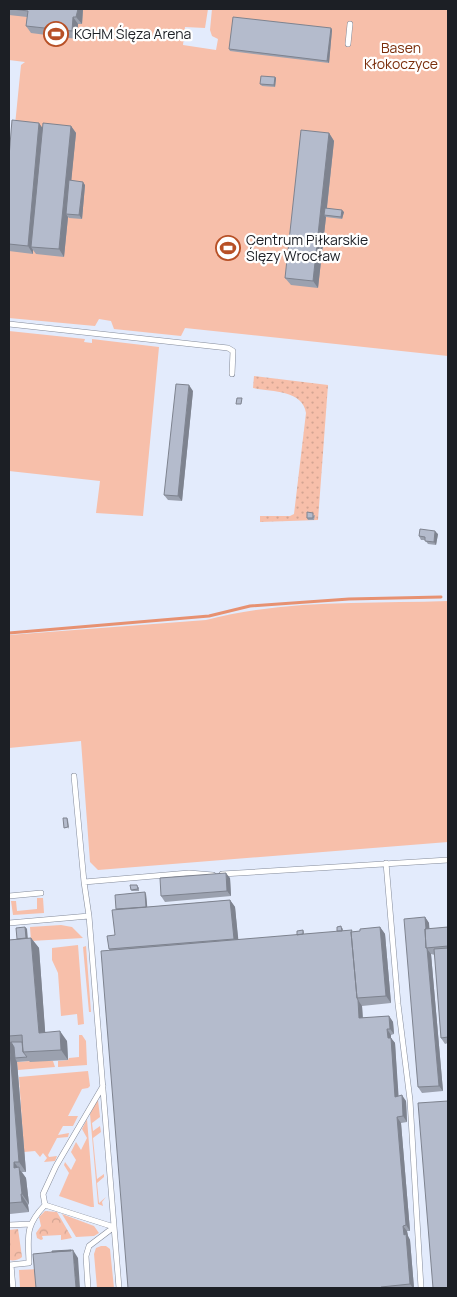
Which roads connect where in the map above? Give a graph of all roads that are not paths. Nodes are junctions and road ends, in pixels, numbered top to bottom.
1 (350, 24) dead end
2 (348, 44) dead end
3 (9, 324) edge
4 (232, 374) dead end
5 (74, 776) dead end
6 (448, 860) edge
7 (386, 863) junction
8 (84, 882) junction
9 (42, 894) dead end
10 (9, 896) edge
11 (89, 916) junction
12 (9, 923) edge
13 (103, 1085) junction
14 (45, 1205) junction
15 (31, 1224) junction
16 (9, 1225) edge
17 (114, 1227) junction
18 (10, 1265) edge
19 (13, 1288) edge
20 (88, 1288) edge
21 (120, 1288) edge
22 (421, 1288) edge

1 - 2 lane
3 - 4 lane
5 - 8 lane
6 - 7 lane
7 - 8 lane
7 - 22 lane
8 - 11 lane
9 - 10 lane
11 - 12 lane
11 - 13 lane
13 - 14 lane
13 - 17 lane
14 - 15 lane
14 - 17 lane
15 - 16 lane
15 - 18 lane
17 - 20 lane
17 - 21 lane
18 - 19 lane

